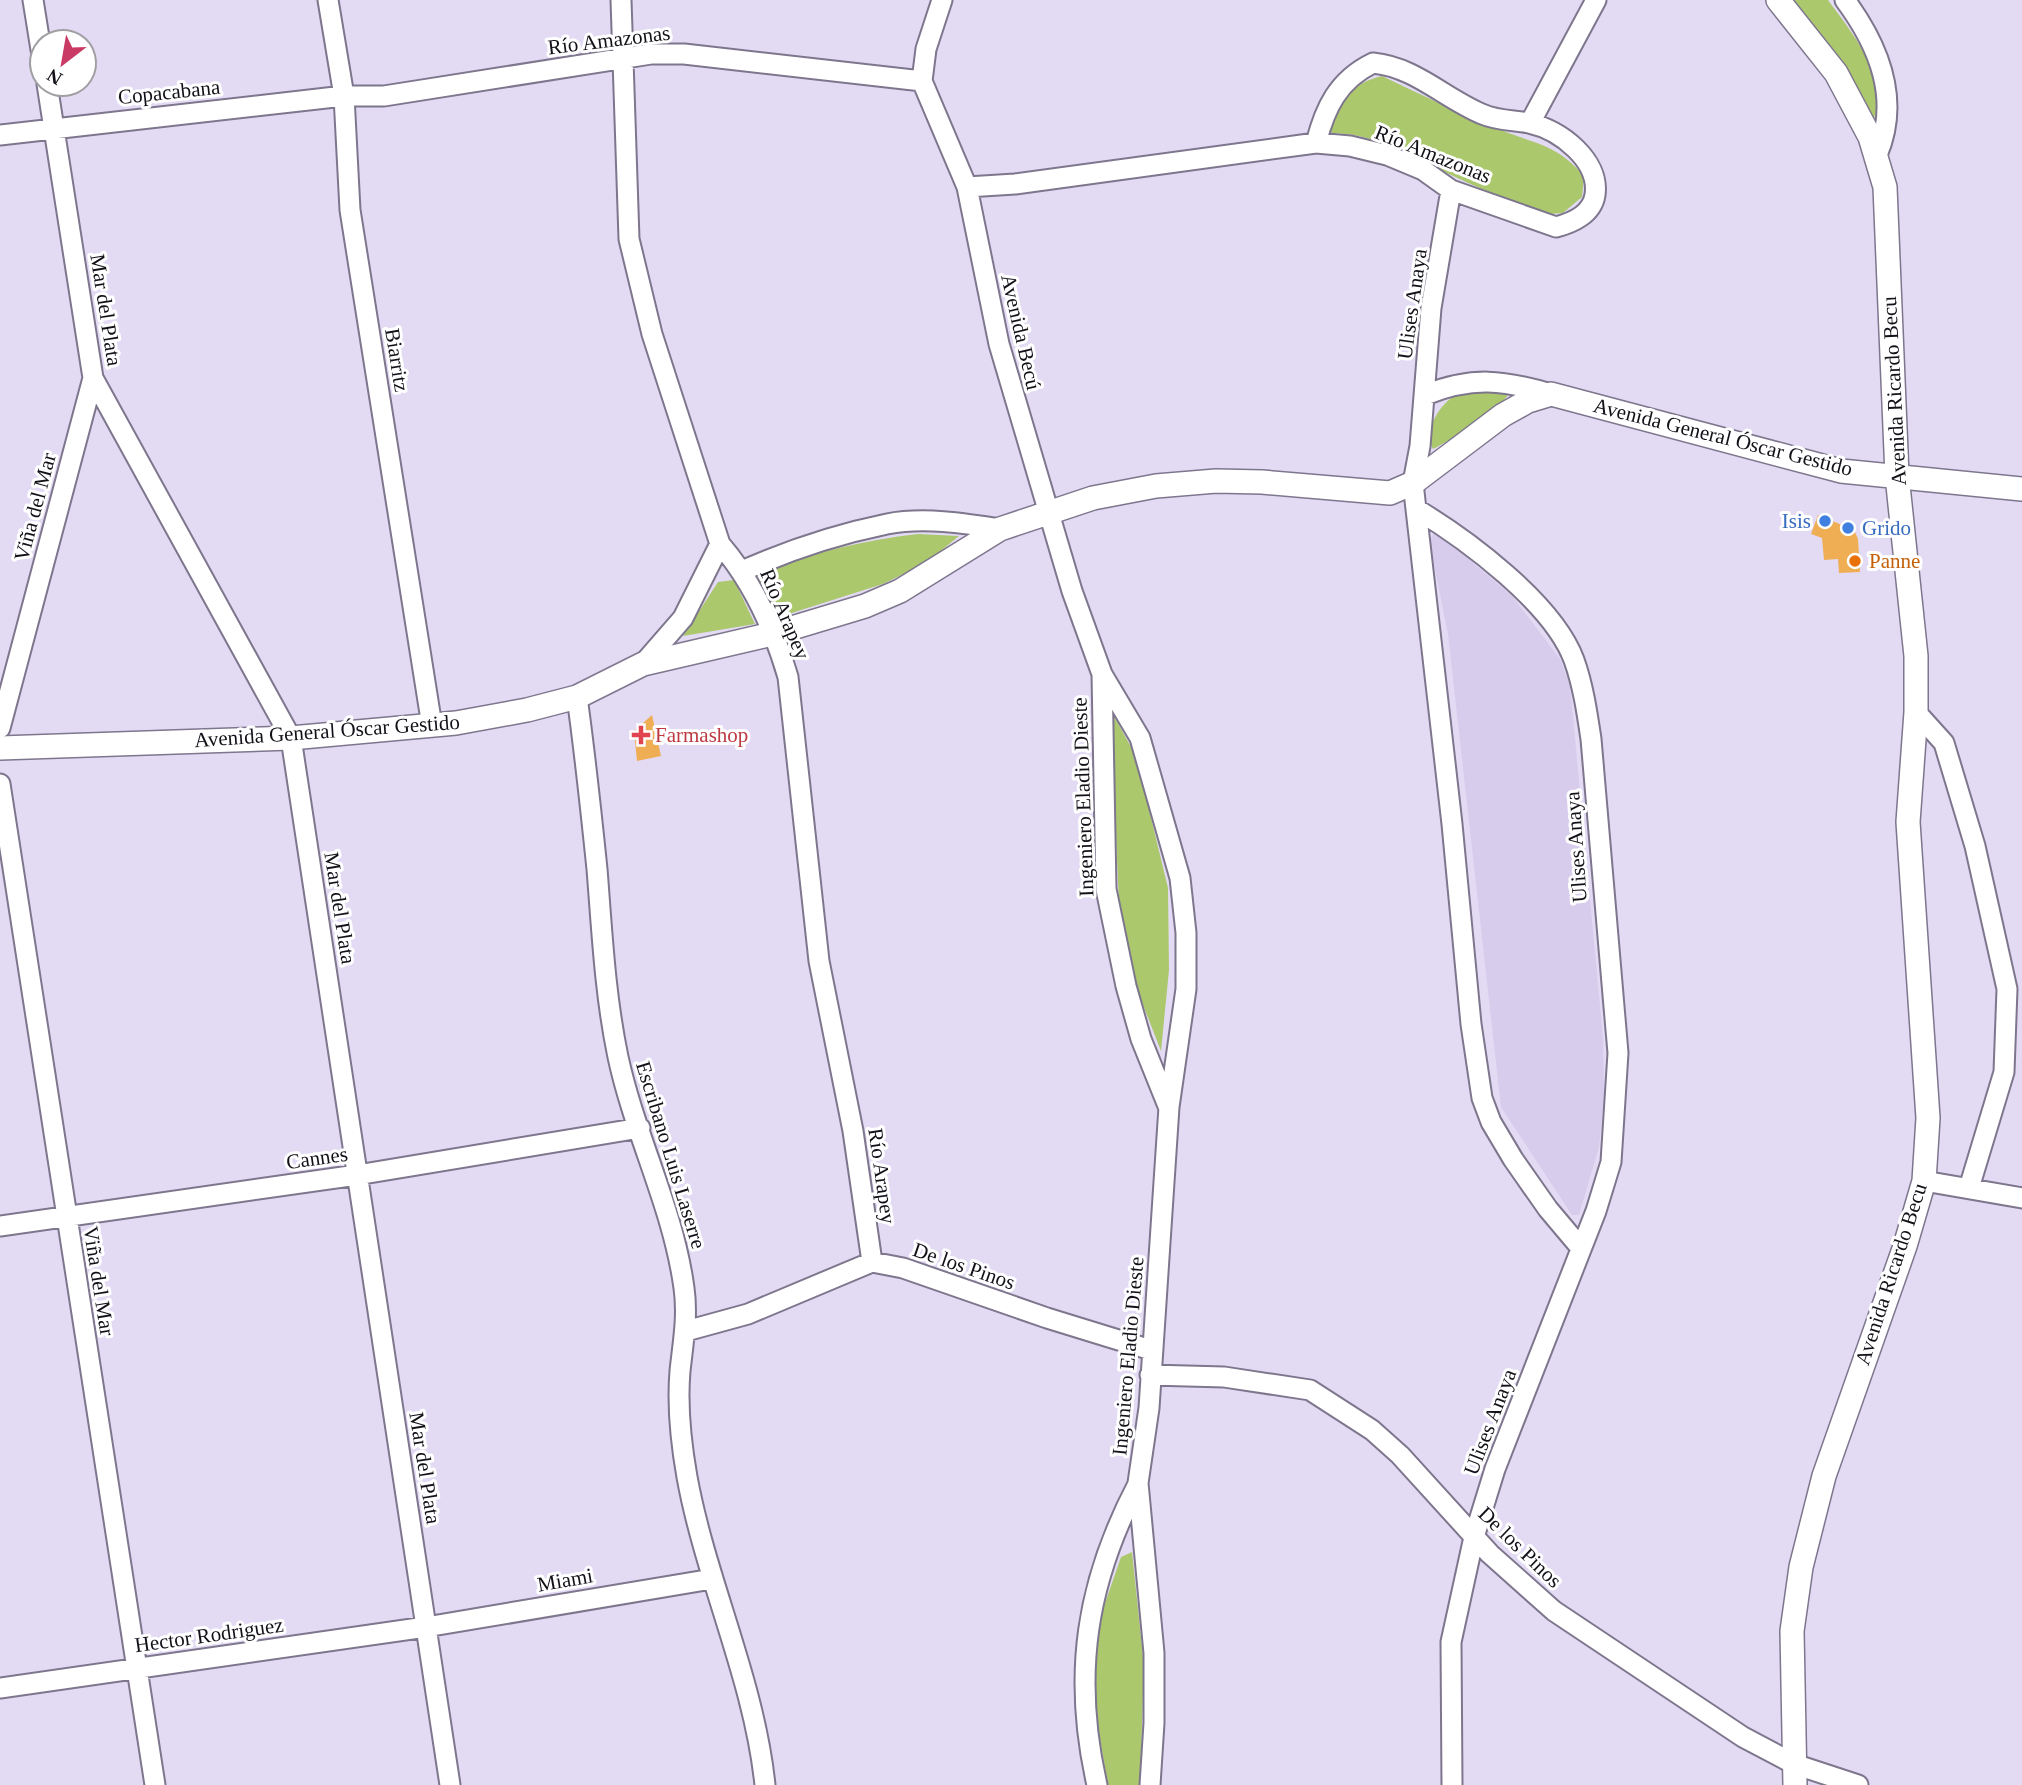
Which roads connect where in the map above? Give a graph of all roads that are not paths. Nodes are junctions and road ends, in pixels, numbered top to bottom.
1 (33, 0) edge
2 (328, 0) edge
3 (621, 0) edge
4 (942, 0) edge
5 (1596, 0) edge
6 (1779, 0) edge
7 (1845, 0) edge
8 (38, 28) edge
9 (621, 58) junction
10 (922, 80) junction
11 (344, 96) junction
12 (49, 98) edge
13 (1530, 123) junction
14 (54, 128) junction
15 (0, 135) edge
16 (1316, 144) junction
17 (1877, 155) junction
18 (967, 187) junction
19 (1451, 190) junction
20 (93, 378) junction
21 (1551, 394) junction
22 (1425, 395) junction
23 (1897, 476) junction
24 (1413, 483) junction
25 (2022, 488) edge
26 (1416, 509) junction
27 (1047, 513) junction
28 (1000, 529) junction
29 (720, 544) junction
30 (742, 570) junction
31 (772, 634) junction
32 (643, 664) junction
33 (1102, 674) junction
34 (577, 697) junction
35 (1916, 712) junction
36 (432, 726) junction
37 (0, 728) edge
38 (291, 738) junction
39 (0, 748) edge
40 (0, 784) edge
41 (1169, 1107) junction
42 (640, 1128) junction
43 (357, 1175) junction
44 (1924, 1181) junction
45 (1969, 1188) junction
46 (2022, 1198) edge
47 (65, 1218) junction
48 (0, 1226) edge
49 (1580, 1247) junction
50 (872, 1262) junction
51 (686, 1331) junction
52 (1151, 1350) junction
53 (1150, 1375) junction
54 (1138, 1483) junction
55 (1474, 1537) junction
56 (712, 1578) junction
57 (426, 1628) junction
58 (139, 1668) junction
59 (0, 1688) edge
60 (1795, 1774) edge
61 (155, 1785) edge
62 (450, 1785) edge
63 (765, 1785) edge
64 (1097, 1785) edge
65 (1150, 1785) edge
66 (1452, 1785) edge
67 (1858, 1785) edge

1 - 8 street
2 - 11 street, Biarritz
3 - 9 street, Río Arapey
4 - 10 street
5 - 13 street
6 - 17 street, Avenida Ricardo Becu
7 - 17 street
9 - 10 street, Río Amazonas
9 - 11 street, Río Amazonas
9 - 29 street, Río Arapey
10 - 18 street, Avenida Becú
11 - 14 street, Copacabana
11 - 36 street, Biarritz
12 - 14 street, Mar del Plata
13 - 16 street, Río Amazonas
13 - 19 street, Río Amazonas
14 - 15 street, Copacabana
14 - 20 street, Mar del Plata
16 - 18 street, Río Amazonas
16 - 19 street, Río Amazonas
17 - 23 street, Avenida Ricardo Becu
18 - 27 street, Avenida Becú
19 - 22 street, Ulises Anaya
20 - 37 street, Viña del Mar
20 - 38 street, Mar del Plata
21 - 22 street, Avenida General Óscar Gestido
21 - 23 street, Avenida General Óscar Gestido
21 - 24 street, Avenida General Óscar Gestido
22 - 24 street, Ulises Anaya
23 - 25 street, Avenida General Óscar Gestido
23 - 35 street, Avenida Ricardo Becu
24 - 26 street, Ulises Anaya
24 - 27 street, Avenida General Óscar Gestido
26 - 49 street, Ulises Anaya
26 - 49 street, Ulises Anaya
27 - 28 street, Avenida General Óscar Gestido
27 - 33 street, Avenida Becú
28 - 30 street, Avenida General Óscar Gestido
28 - 31 street, Avenida General Óscar Gestido
29 - 30 street, Río Arapey
29 - 32 street, Avenida General Óscar Gestido
30 - 31 street, Río Arapey
31 - 32 street, Avenida General Óscar Gestido
31 - 50 street, Río Arapey
32 - 34 street, Avenida General Óscar Gestido
33 - 41 street, Ingeniero Eladio Dieste
33 - 41 street, Ingeniero Eladio Dieste
34 - 36 street, Avenida General Óscar Gestido
34 - 42 street, Escribano Luis Laserre
35 - 44 street, Avenida Ricardo Becu
35 - 45 street
36 - 38 street, Avenida General Óscar Gestido
38 - 39 street, Avenida General Óscar Gestido
38 - 43 street, Mar del Plata
40 - 47 street, Viña del Mar
41 - 52 street, Ingeniero Eladio Dieste
42 - 43 street, Cannes
42 - 51 street, Escribano Luis Laserre
43 - 47 street, Cannes
43 - 57 street, Mar del Plata
44 - 45 street
44 - 60 street, Avenida Ricardo Becu
45 - 46 street
47 - 48 street, Cannes
47 - 58 street, Viña del Mar
49 - 55 street, Ulises Anaya
50 - 51 street
50 - 52 street, De los Pinos
51 - 56 street, Escribano Luis Laserre
52 - 53 street, Ingeniero Eladio Dieste
53 - 54 street, Ingeniero Eladio Dieste
53 - 55 street, De los Pinos
54 - 64 street, Ingeniero Eladio Dieste
54 - 65 street, Ingeniero Eladio Dieste
55 - 60 street, De los Pinos
55 - 66 street, Ulises Anaya
56 - 57 street, Miami
56 - 63 street, Escribano Luis Laserre
57 - 58 street, Hector Rodriguez
57 - 62 street, Mar del Plata
58 - 59 street, Hector Rodriguez
58 - 61 street, Viña del Mar
60 - 67 street, De los Pinos

